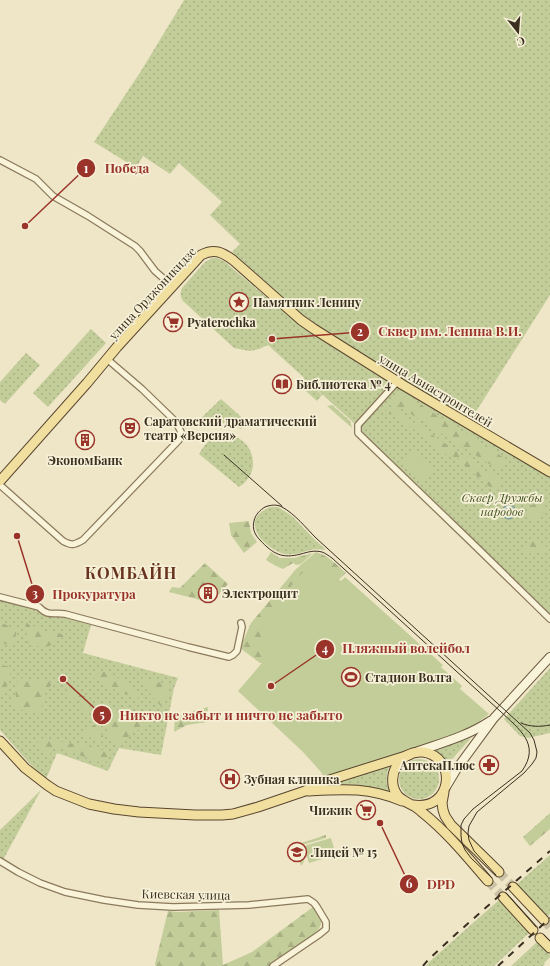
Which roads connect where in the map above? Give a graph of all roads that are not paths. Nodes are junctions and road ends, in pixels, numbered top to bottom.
1 (0, 160) edge
2 (218, 252) joint
3 (172, 286) junction
4 (107, 359) junction
5 (397, 382) junction
6 (550, 472) edge
7 (0, 481) edge
8 (0, 485) edge
9 (0, 597) edge
10 (550, 620) edge
11 (241, 623) dead end
12 (550, 657) edge
13 (494, 718) junction
14 (2, 747) edge
15 (411, 754) junction
16 (445, 789) junction
17 (305, 791) junction
18 (409, 804) junction
19 (0, 861) edge
20 (499, 872) tunnel mouth
21 (488, 881) tunnel mouth
22 (513, 888) tunnel mouth
23 (503, 897) tunnel mouth
24 (544, 920) tunnel mouth
25 (533, 930) dead end
26 (540, 938) dead end
27 (550, 948) edge
28 (273, 966) edge

1 - 3 street
2 - 3 main road, улица Орджоникидзе
2 - 5 main road, улица Авиастроителей
3 - 4 main road, улица Орджоникидзе
4 - 7 main road, улица Орджоникидзе
4 - 8 street
5 - 6 main road, улица Авиастроителей
5 - 10 street
9 - 11 street
12 - 13 main road
13 - 15 main road
13 - 16 main road
14 - 17 main road
15 - 16 main road
15 - 17 main road
15 - 18 main road
16 - 18 main road
16 - 20 main road
17 - 18 main road
18 - 21 main road
19 - 28 street, Киевская улица
22 - 24 main road
23 - 25 main road
26 - 27 main road

